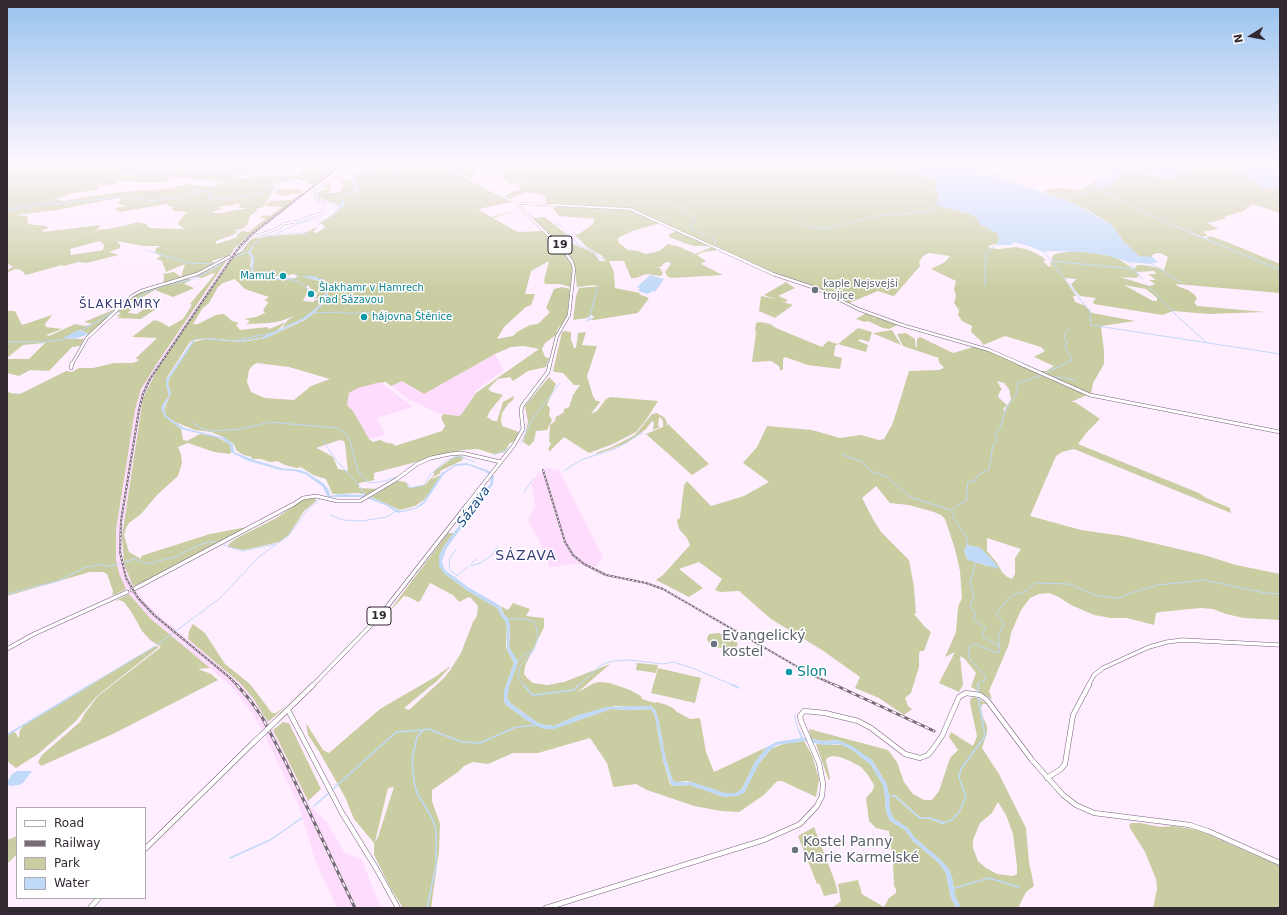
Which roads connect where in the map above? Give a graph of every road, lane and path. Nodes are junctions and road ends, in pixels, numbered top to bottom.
1 (325, 207) edge
2 (520, 207) edge
3 (586, 207) edge
4 (235, 254) dead end
5 (229, 257) dead end
6 (71, 368) dead end
7 (1280, 432) edge
8 (501, 462) junction
9 (132, 590) dead end
10 (127, 592) dead end
11 (1280, 645) edge
12 (7, 649) edge
13 (288, 710) junction
14 (1048, 778) junction
15 (146, 848) edge
16 (1280, 863) edge
17 (98, 899) edge
18 (90, 908) edge
19 (398, 908) edge
20 (546, 908) edge

1 - 4 street
2 - 8 street, 19
3 - 7 street
5 - 6 street
8 - 9 street
8 - 13 street, 19
10 - 12 street
11 - 14 street
13 - 15 street, 19, bridge
13 - 19 street
14 - 16 street
14 - 20 street
17 - 18 street

